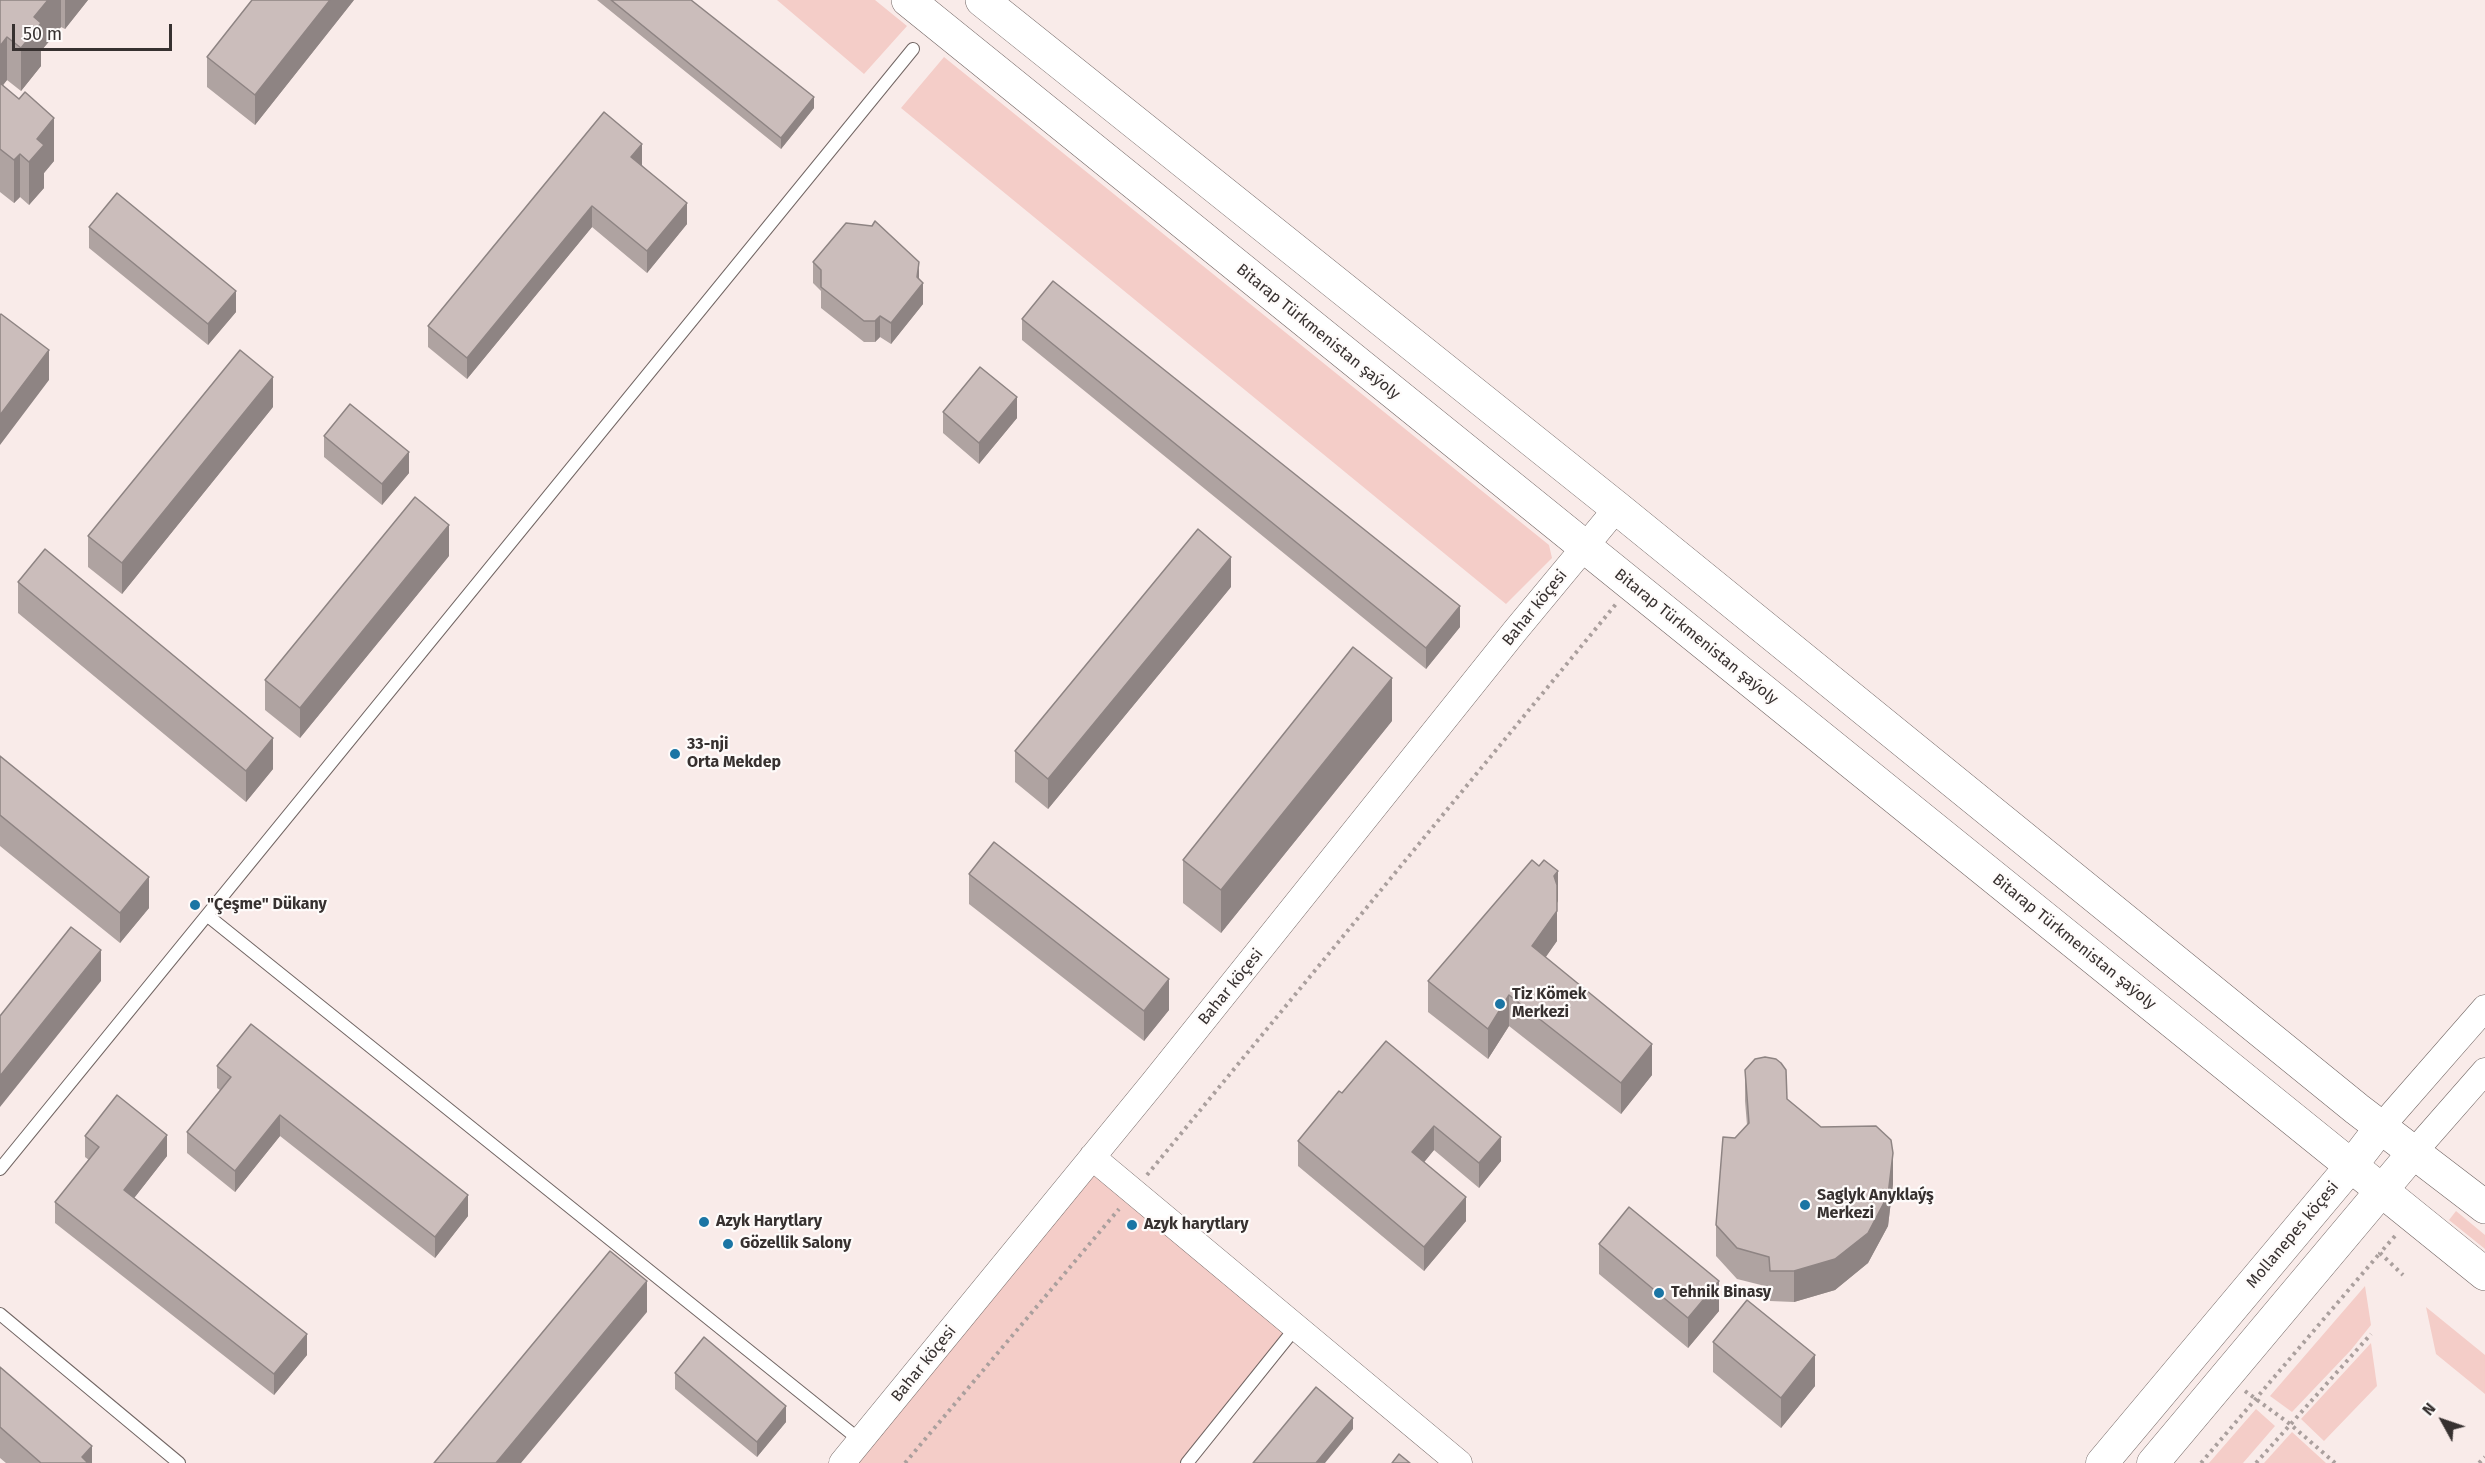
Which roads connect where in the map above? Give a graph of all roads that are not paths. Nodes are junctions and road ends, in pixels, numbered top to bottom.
1 (908, 0) edge
2 (982, 0) edge
3 (913, 49) dead end
4 (1617, 508) junction
5 (1585, 547) junction
6 (208, 916) junction
7 (2485, 1008) edge
8 (2485, 1071) edge
9 (2381, 1127) junction
10 (2414, 1152) junction
11 (1092, 1157) junction
12 (2351, 1166) junction
13 (0, 1169) edge
14 (2382, 1191) junction
15 (2485, 1207) edge
16 (2485, 1274) edge
17 (0, 1314) edge
18 (1296, 1326) junction
19 (861, 1442) junction
20 (179, 1463) edge
21 (842, 1463) edge
22 (1187, 1463) edge
23 (1459, 1463) edge
24 (2102, 1463) edge
25 (2153, 1463) edge

1 - 5 main road, Bitarap Türkmenistan şaýoly
2 - 4 main road
3 - 6 lane
4 - 5 street, Bahar köçesi
4 - 9 main road
5 - 11 street, Bahar köçesi
5 - 12 main road, Bitarap Türkmenistan şaýoly
6 - 13 lane
6 - 19 lane
7 - 9 street, Mollanepes köçesi
8 - 10 street
9 - 10 main road
9 - 12 street, Mollanepes köçesi
10 - 14 street
10 - 15 main road
11 - 18 street
11 - 19 street, Bahar köçesi
12 - 14 main road, Bitarap Türkmenistan şaýoly
12 - 24 street, Mollanepes köçesi
14 - 16 main road, Bitarap Türkmenistan şaýoly
14 - 25 street
17 - 20 lane
18 - 22 lane
18 - 23 street
19 - 21 street, Bahar köçesi

